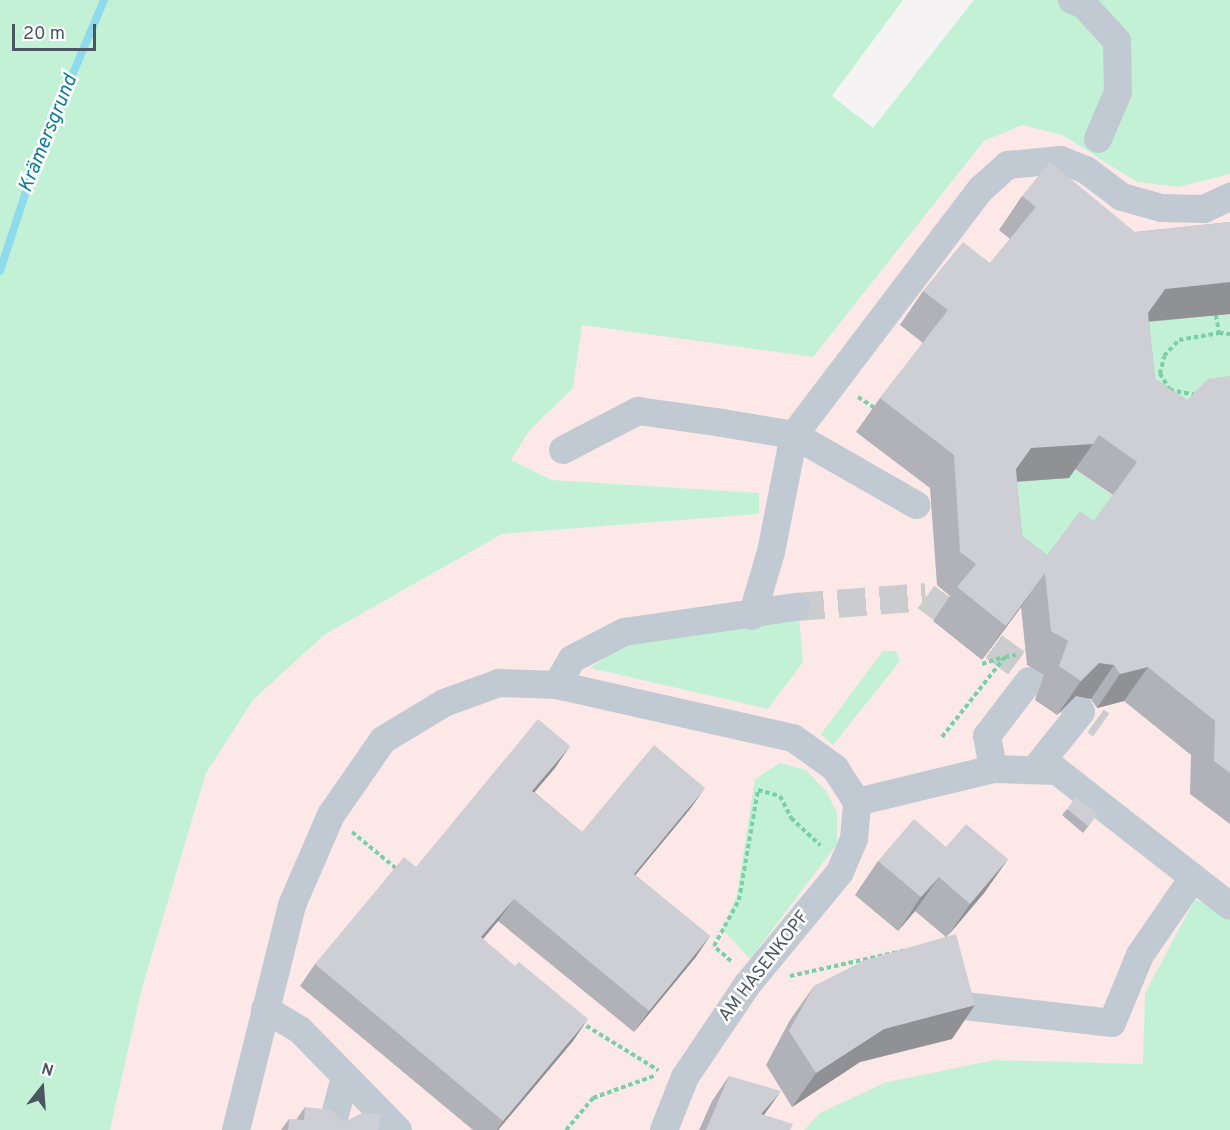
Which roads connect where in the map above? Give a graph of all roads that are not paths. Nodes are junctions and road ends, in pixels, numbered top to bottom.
1 (1072, 0) edge
2 (1073, 165) junction
3 (1230, 197) edge
4 (794, 435) junction
5 (563, 450) dead end
6 (916, 505) dead end
7 (796, 607) tunnel mouth
8 (752, 616) junction
9 (1027, 667) road end
10 (557, 685) junction
11 (1081, 712) edge
12 (1036, 768) junction
13 (993, 770) junction
14 (857, 802) junction
15 (1193, 878) junction
16 (1230, 906) edge
17 (965, 1006) edge
18 (265, 1009) junction
19 (345, 1077) junction
20 (236, 1130) edge
21 (331, 1130) edge
22 (398, 1130) edge
23 (664, 1130) edge

1 - 2 street
2 - 3 street
2 - 4 street
4 - 5 street
4 - 6 street
4 - 8 street
7 - 8 street
8 - 10 street
9 - 13 street
10 - 14 street
10 - 18 street
11 - 12 street
12 - 13 street
12 - 15 street
13 - 14 street
14 - 23 street, AM HASENKOPF
15 - 16 street
15 - 17 street
18 - 19 street
18 - 20 street
19 - 21 street
19 - 22 street

